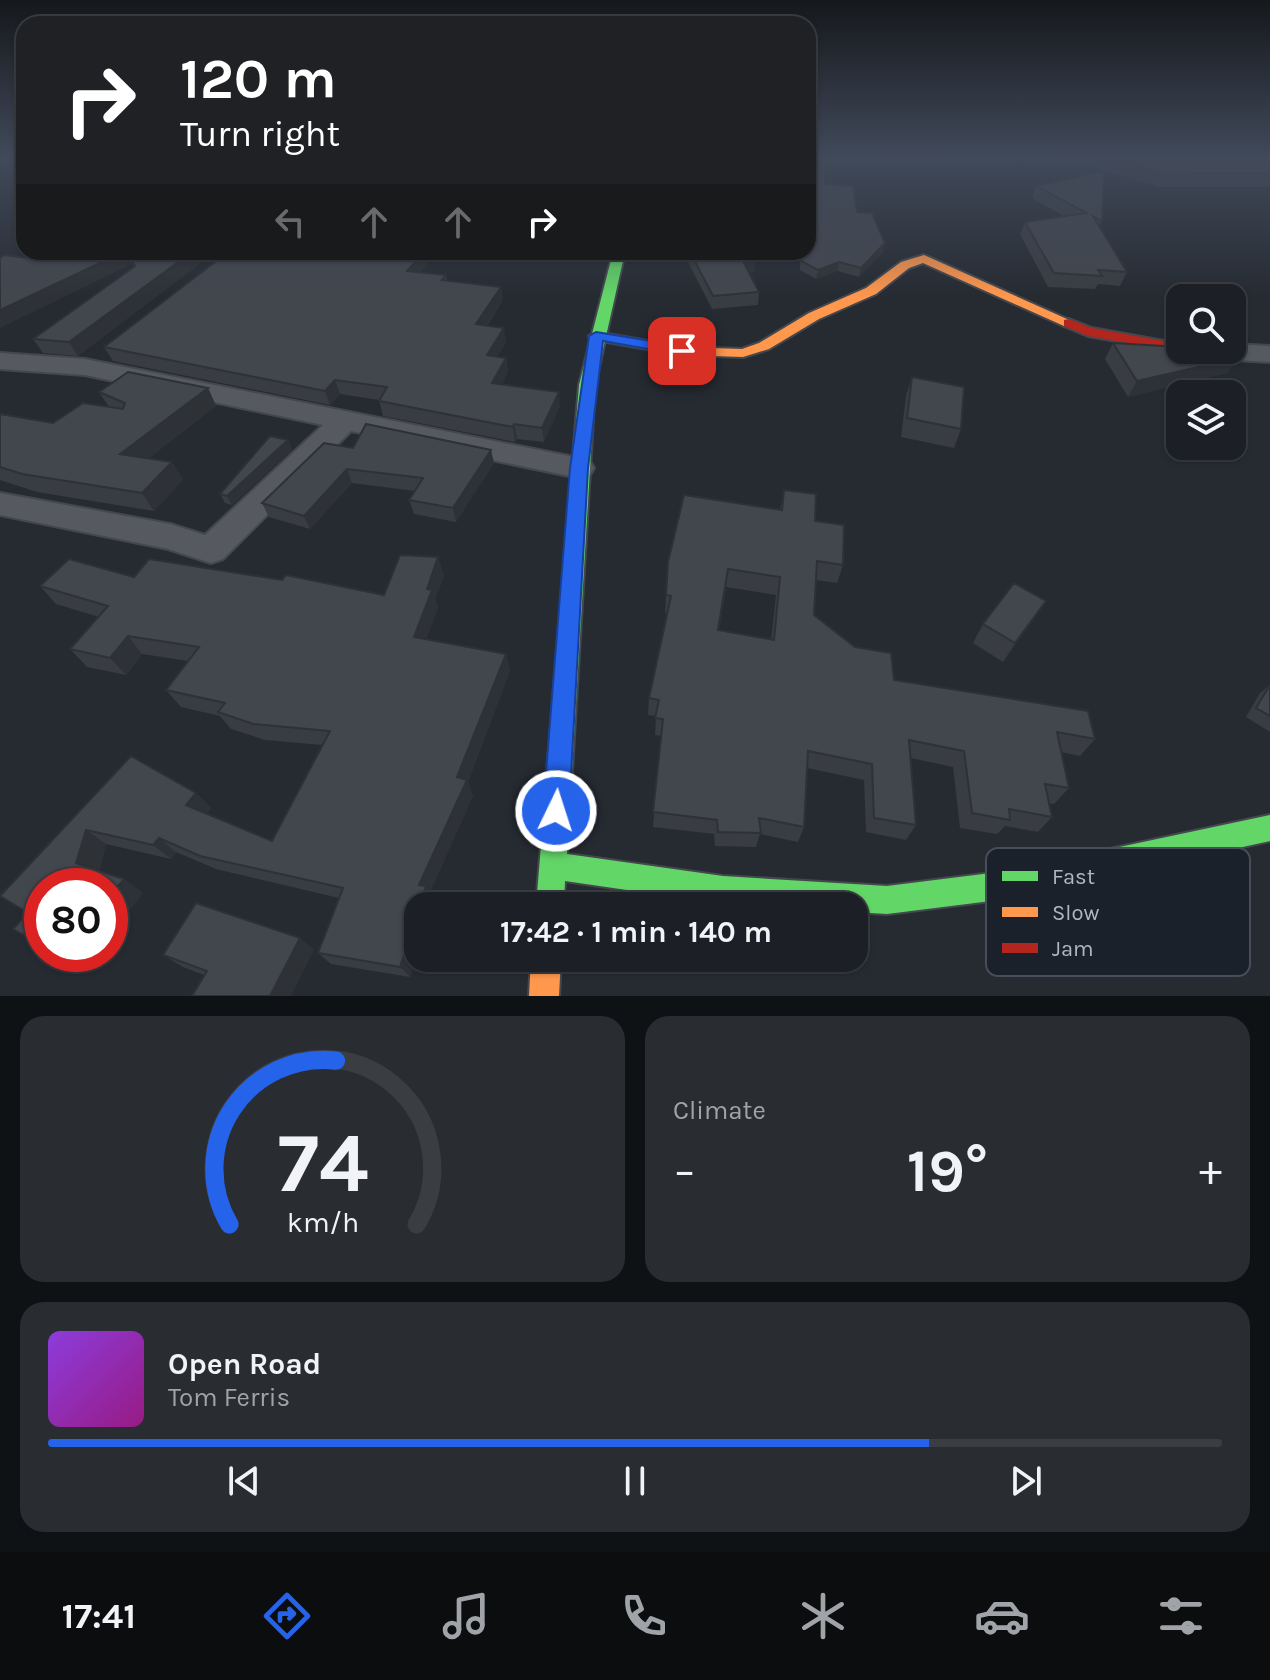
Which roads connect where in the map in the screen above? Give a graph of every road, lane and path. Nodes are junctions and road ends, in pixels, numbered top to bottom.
1 (617, 260) edge
2 (596, 336) junction
3 (1166, 346) edge
4 (110, 349) edge
5 (1246, 353) edge
6 (1270, 354) edge
7 (0, 361) edge
8 (85, 367) junction
9 (344, 421) junction
10 (579, 468) junction
11 (0, 504) edge
12 (1270, 828) edge
13 (1178, 848) edge
14 (553, 866) junction
15 (986, 888) edge
16 (551, 892) edge
17 (545, 972) edge
18 (544, 996) edge

1 - 2 main road
2 - 3 main road
2 - 10 main road
4 - 8 street
5 - 6 street
7 - 8 street
8 - 9 street
9 - 10 street
9 - 11 street
10 - 14 main road
12 - 13 main road
14 - 15 main road
14 - 16 main road
17 - 18 main road

